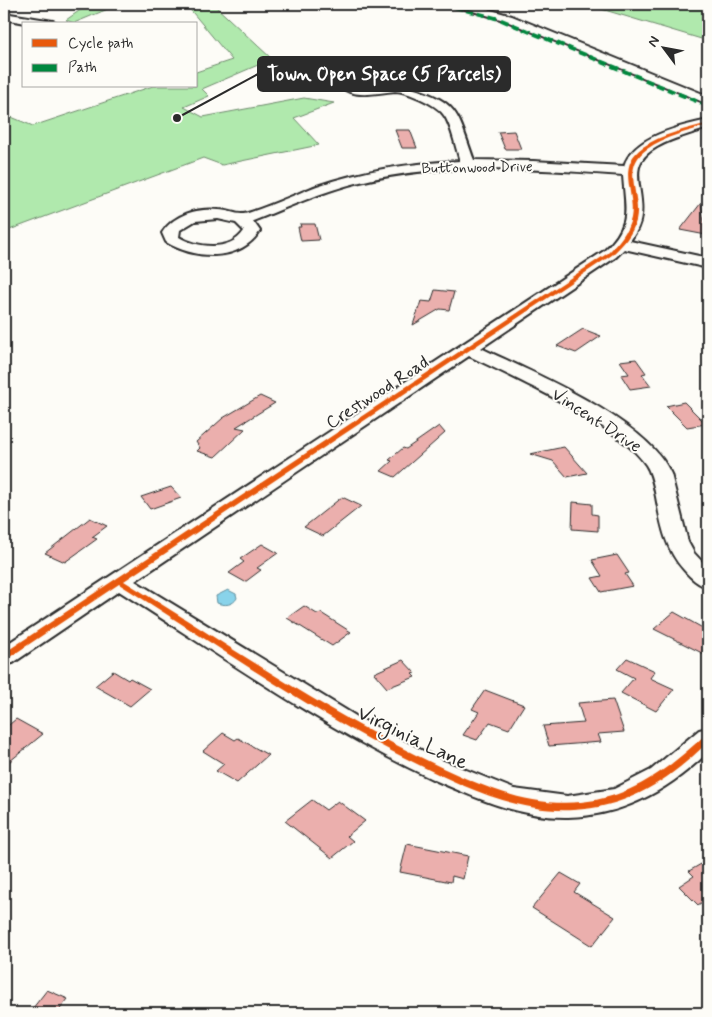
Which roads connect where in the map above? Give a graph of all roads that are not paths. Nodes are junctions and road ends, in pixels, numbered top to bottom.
1 (459, 4) edge
2 (4, 16) edge
3 (41, 22) edge
4 (396, 87) dead end
5 (708, 100) edge
6 (708, 124) edge
7 (468, 164) junction
8 (631, 171) junction
9 (242, 220) dead end
10 (621, 244) junction
11 (708, 263) edge
12 (470, 349) junction
13 (708, 580) edge
14 (119, 581) junction
15 (4, 657) edge
16 (708, 737) edge

1 - 5 street
2 - 3 street
4 - 7 street
6 - 8 street
7 - 8 street, Buttonwood Drive
7 - 9 street, Buttonwood Drive
8 - 10 street, Crestwood Road
10 - 11 street
10 - 12 street, Crestwood Road
12 - 13 street, Vincent Drive
12 - 14 street, Crestwood Road
14 - 15 street, Crestwood Road
14 - 16 street, Virginia Lane

